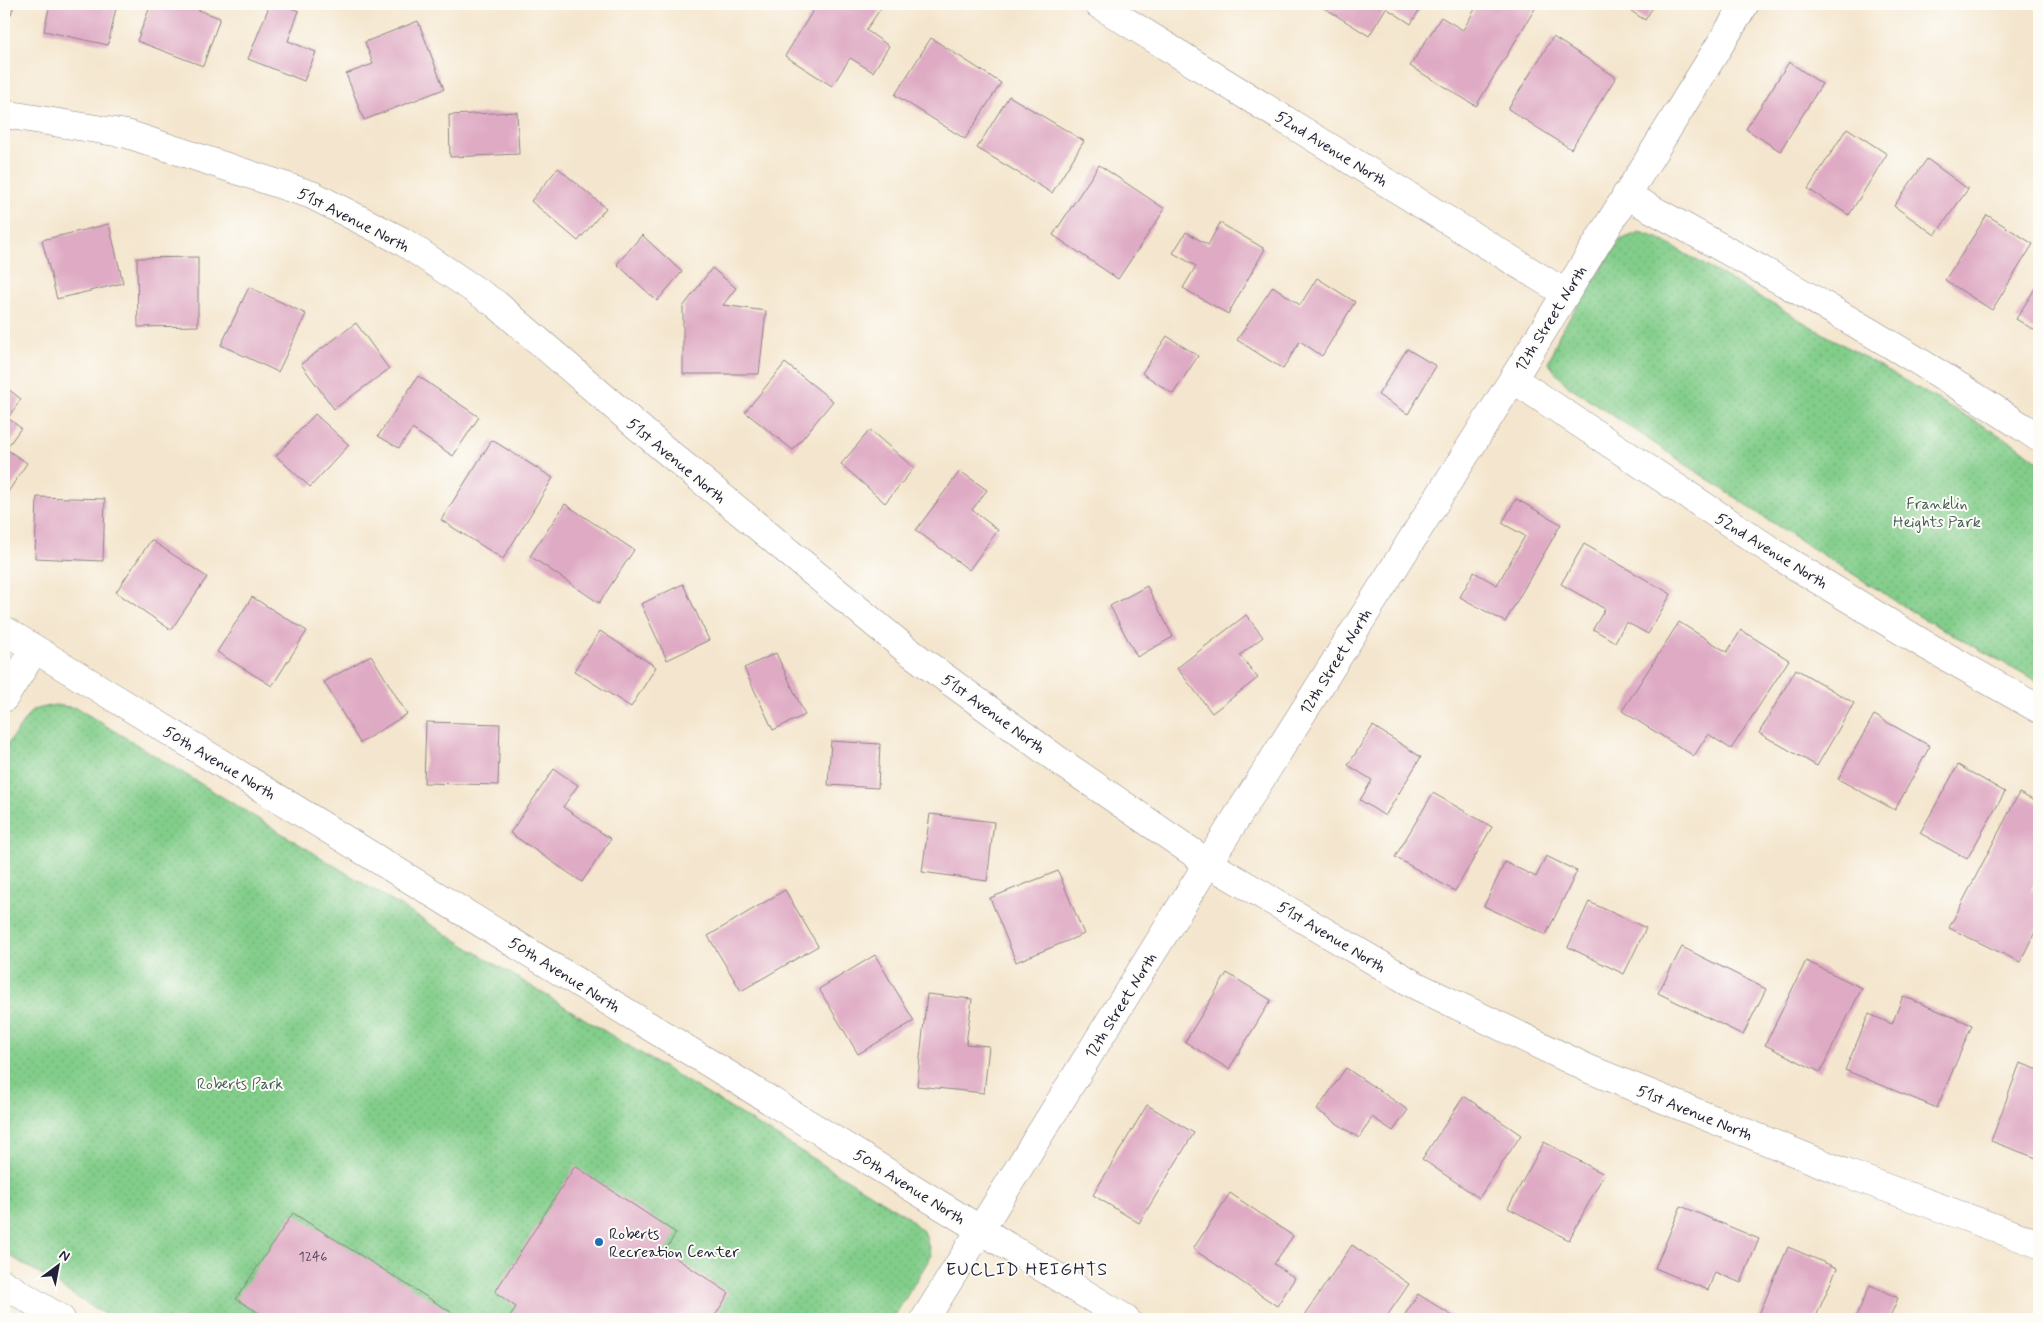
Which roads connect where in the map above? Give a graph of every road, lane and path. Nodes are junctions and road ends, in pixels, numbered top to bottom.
1 (1098, 4) edge
2 (1745, 4) edge
3 (4, 114) edge
4 (1626, 195) junction
5 (1565, 293) junction
6 (1513, 379) junction
7 (2039, 438) edge
8 (4, 630) edge
9 (35, 649) junction
10 (4, 698) edge
11 (2039, 709) edge
12 (1208, 863) junction
13 (982, 1230) junction
14 (2039, 1244) edge
15 (4, 1284) edge
16 (61, 1319) edge
17 (925, 1319) edge
18 (1126, 1319) edge

1 - 5 street, 52nd Avenue North
2 - 4 street, 12th Street North
3 - 12 street, 51st Avenue North
4 - 5 street, 12th Street North
4 - 7 street
5 - 6 street, 12th Street North
6 - 11 street, 52nd Avenue North
6 - 12 street, 12th Street North
8 - 9 street, 50th Avenue North
9 - 10 street
9 - 13 street, 50th Avenue North
12 - 13 street, 12th Street North
12 - 14 street, 51st Avenue North
13 - 17 street, 12th Street North
13 - 18 street, 50th Avenue North
15 - 16 street

